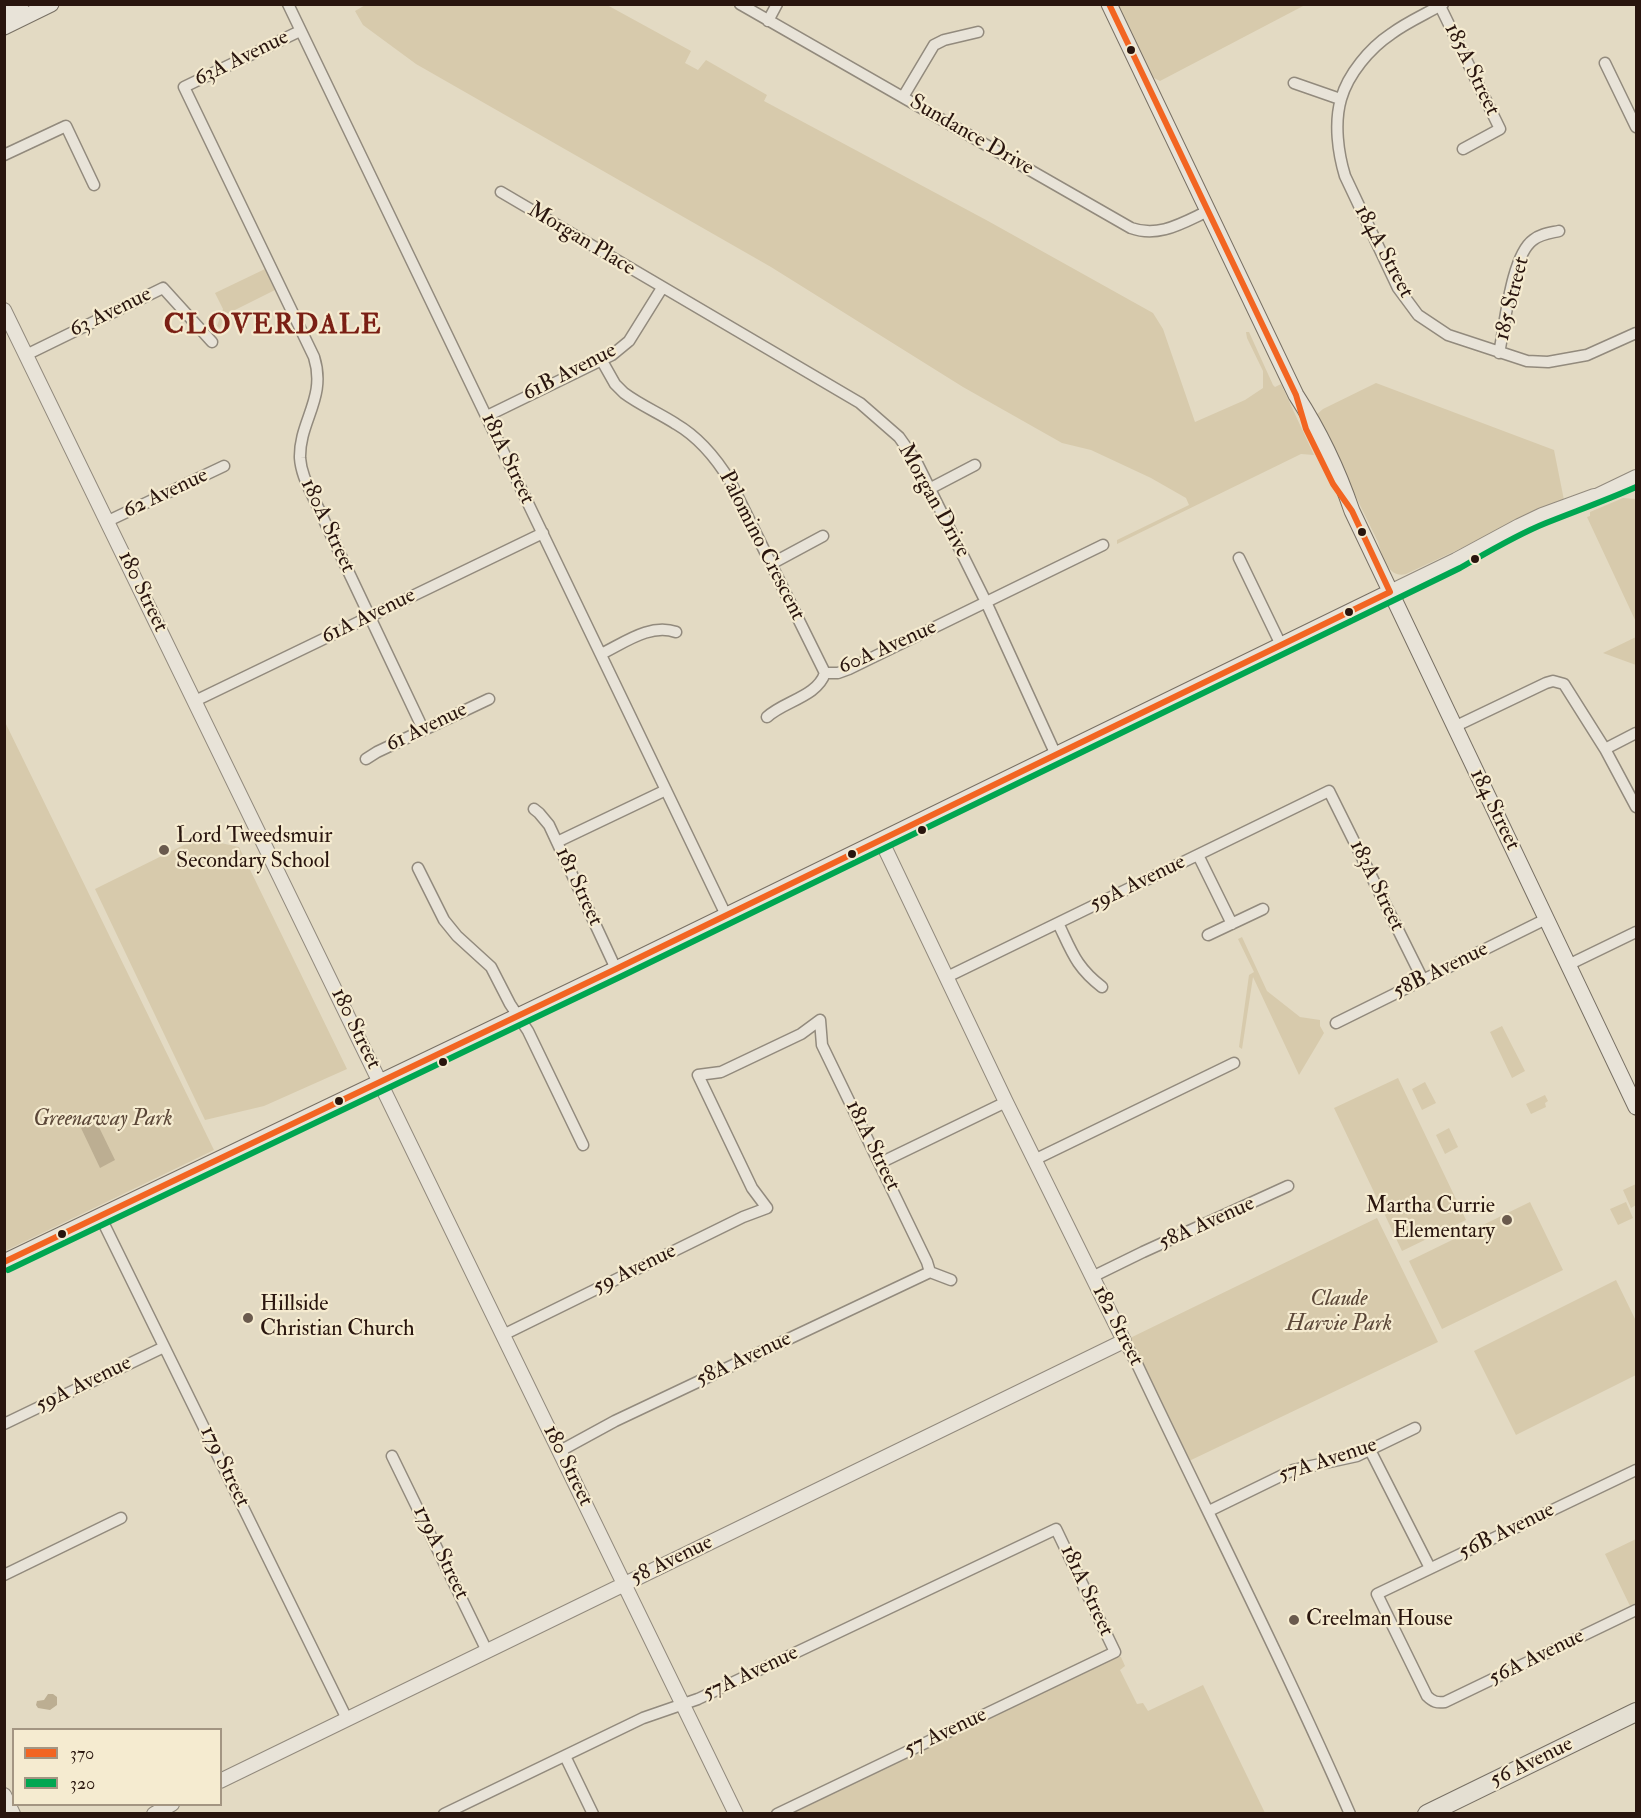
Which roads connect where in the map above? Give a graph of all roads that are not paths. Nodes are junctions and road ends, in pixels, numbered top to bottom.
1 (21, 4) edge
2 (51, 4) edge
3 (288, 4) edge
4 (740, 4) edge
5 (777, 4) edge
6 (1109, 4) edge
7 (1442, 5) edge
8 (4, 12) edge
9 (768, 21) junction
10 (4, 27) edge
11 (300, 31) junction
12 (978, 32) dead end
13 (1605, 63) dead end
14 (1293, 83) dead end
15 (184, 87) joint
16 (903, 97) junction
17 (1340, 99) junction
18 (1636, 127) edge
19 (1463, 149) dead end
20 (4, 155) edge
21 (94, 185) dead end
22 (501, 192) dead end
23 (1208, 211) junction
24 (1559, 231) dead end
25 (662, 288) junction
26 (4, 310) edge
27 (1636, 333) edge
28 (212, 342) dead end
29 (1499, 353) junction
30 (26, 355) junction
31 (602, 361) junction
32 (487, 416) junction
33 (975, 465) dead end
34 (224, 466) dead end
35 (1636, 477) edge
36 (931, 488) junction
37 (108, 521) junction
38 (543, 533) junction
39 (823, 536) dead end
40 (1103, 545) dead end
41 (1239, 558) dead end
42 (771, 564) junction
43 (1390, 592) junction
44 (986, 602) junction
45 (370, 617) junction
46 (676, 632) dead end
47 (1281, 645) junction
48 (602, 654) junction
49 (825, 673) junction
50 (489, 699) dead end
51 (195, 701) junction
52 (767, 717) dead end
53 (1454, 727) junction
54 (423, 729) junction
55 (1636, 734) edge
56 (1605, 749) junction
57 (1056, 755) junction
58 (366, 759) dead end
59 (666, 790) junction
60 (1329, 791) joint
61 (1636, 807) edge
62 (534, 809) dead end
63 (881, 840) junction
64 (557, 842) junction
65 (1198, 855) junction
66 (418, 868) dead end
67 (1263, 909) dead end
68 (726, 915) junction
69 (1546, 919) junction
70 (1058, 923) junction
71 (1232, 924) junction
72 (1636, 932) edge
73 (1208, 935) dead end
74 (1568, 965) junction
75 (616, 969) junction
76 (948, 977) junction
77 (1423, 980) junction
78 (1102, 987) dead end
79 (518, 1016) junction
80 (1336, 1023) dead end
81 (1234, 1063) dead end
82 (380, 1081) junction
83 (1635, 1099) edge
84 (1006, 1102) junction
85 (583, 1145) dead end
86 (1034, 1160) junction
87 (880, 1163) junction
88 (1288, 1186) dead end
89 (767, 1208) joint
90 (100, 1216) junction
91 (4, 1262) edge
92 (930, 1272) junction
93 (1092, 1277) junction
94 (951, 1280) dead end
95 (503, 1335) junction
96 (1124, 1341) junction
97 (164, 1347) junction
98 (4, 1424) edge
99 (1415, 1428) dead end
100 (1370, 1450) junction
101 (560, 1451) junction
102 (392, 1456) dead end
103 (1636, 1470) edge
104 (1209, 1511) junction
105 (121, 1518) dead end
106 (1056, 1530) joint
107 (1430, 1568) junction
108 (4, 1575) edge
109 (624, 1584) junction
110 (1636, 1610) edge
111 (487, 1651) junction
112 (1115, 1652) joint
113 (1438, 1703) joint
114 (682, 1704) junction
115 (1636, 1712) edge
116 (347, 1719) junction
117 (565, 1756) junction
118 (222, 1780) edge
119 (4, 1795) edge
120 (168, 1806) edge
121 (14, 1814) edge
122 (154, 1814) edge
123 (444, 1814) edge
124 (593, 1814) edge
125 (736, 1814) edge
126 (777, 1814) edge
127 (1350, 1814) edge
128 (1427, 1814) edge

1 - 8 main road
2 - 10 main road
3 - 11 street, 181A Street
4 - 9 street, Sundance Drive
5 - 9 street
6 - 23 main road, 184 Street
7 - 17 street
7 - 19 street, 185A Street
9 - 16 street, Sundance Drive
11 - 15 street, 63A Avenue
11 - 32 street, 181A Street
12 - 16 street
13 - 18 street
14 - 17 street
15 - 45 street, 180A Street
16 - 23 street, Sundance Drive
17 - 29 street, 184A Street
20 - 21 street
22 - 25 street, Morgan Place
23 - 43 main road, 184 Street
24 - 29 street, 185 Street
25 - 31 street, 61B Avenue
25 - 36 street, Morgan Drive
26 - 30 street, 180 Street
27 - 29 street
28 - 30 street, 63 Avenue
30 - 37 street, 180 Street
31 - 32 street, 61B Avenue
31 - 42 street, Palomino Crescent
32 - 38 street, 181A Street
33 - 36 street
34 - 37 street, 62 Avenue
35 - 43 street
36 - 44 street, Morgan Drive
37 - 51 street, 180 Street
38 - 45 street, 61A Avenue
38 - 48 street, 181A Street
39 - 42 street
40 - 44 street, 60A Avenue
41 - 47 street
42 - 49 street, Palomino Crescent
43 - 47 main road
43 - 53 main road, 184 Street
44 - 49 street, 60A Avenue
44 - 57 street, Morgan Drive
45 - 51 street, 61A Avenue
45 - 54 street, 180A Street
46 - 48 street
47 - 57 main road
48 - 59 street, 181A Street
49 - 52 street, 60A Avenue
50 - 54 street, 61 Avenue
51 - 82 street, 180 Street
53 - 56 street
53 - 69 main road, 184 Street
54 - 58 street, 61 Avenue
55 - 56 street
56 - 61 street
57 - 63 main road
59 - 64 street
59 - 68 street, 181A Street
60 - 65 street, 59A Avenue
60 - 77 street, 183A Street
62 - 64 street, 181 Street
63 - 68 main road
63 - 76 street, 182 Street
64 - 75 street, 181 Street
65 - 70 street, 59A Avenue
65 - 71 street
66 - 79 street
67 - 71 street
68 - 75 main road
69 - 74 main road, 184 Street
69 - 77 street, 58B Avenue
70 - 76 street, 59A Avenue
70 - 78 street
71 - 73 street
72 - 74 street
74 - 83 main road, 184 Street
75 - 79 main road
76 - 84 street, 182 Street
77 - 80 street, 58B Avenue
79 - 82 main road
79 - 85 street
81 - 86 street
82 - 90 main road
82 - 95 street, 180 Street
84 - 86 street, 182 Street
84 - 87 street
86 - 93 street, 182 Street
87 - 89 street, 181A Street
87 - 92 street, 181A Street
88 - 93 street, 58A Avenue
89 - 95 street, 59 Avenue
90 - 91 main road
90 - 97 street, 179 Street
92 - 94 street
92 - 101 street, 58A Avenue
93 - 96 street, 182 Street
95 - 101 street, 180 Street
96 - 104 street, 182 Street
96 - 109 street, 58 Avenue
97 - 98 street, 59A Avenue
97 - 116 street, 179 Street
99 - 100 street, 57A Avenue
100 - 104 street, 57A Avenue
100 - 107 street
101 - 109 street, 180 Street
102 - 111 street, 179A Street
103 - 107 street, 56B Avenue
104 - 127 street, 182 Street
105 - 108 street
106 - 112 street, 181A Street
106 - 114 street, 57A Avenue
107 - 113 street, 56B Avenue
109 - 111 street, 58 Avenue
109 - 114 street, 180 Street
110 - 113 street, 56A Avenue
111 - 116 street, 58 Avenue
112 - 126 street, 57 Avenue
114 - 117 street, 57A Avenue
114 - 125 street, 180 Street
115 - 128 highway, 56 Avenue
116 - 118 street, 58 Avenue
117 - 123 street, 57A Avenue
117 - 124 street
119 - 121 street
120 - 122 street

